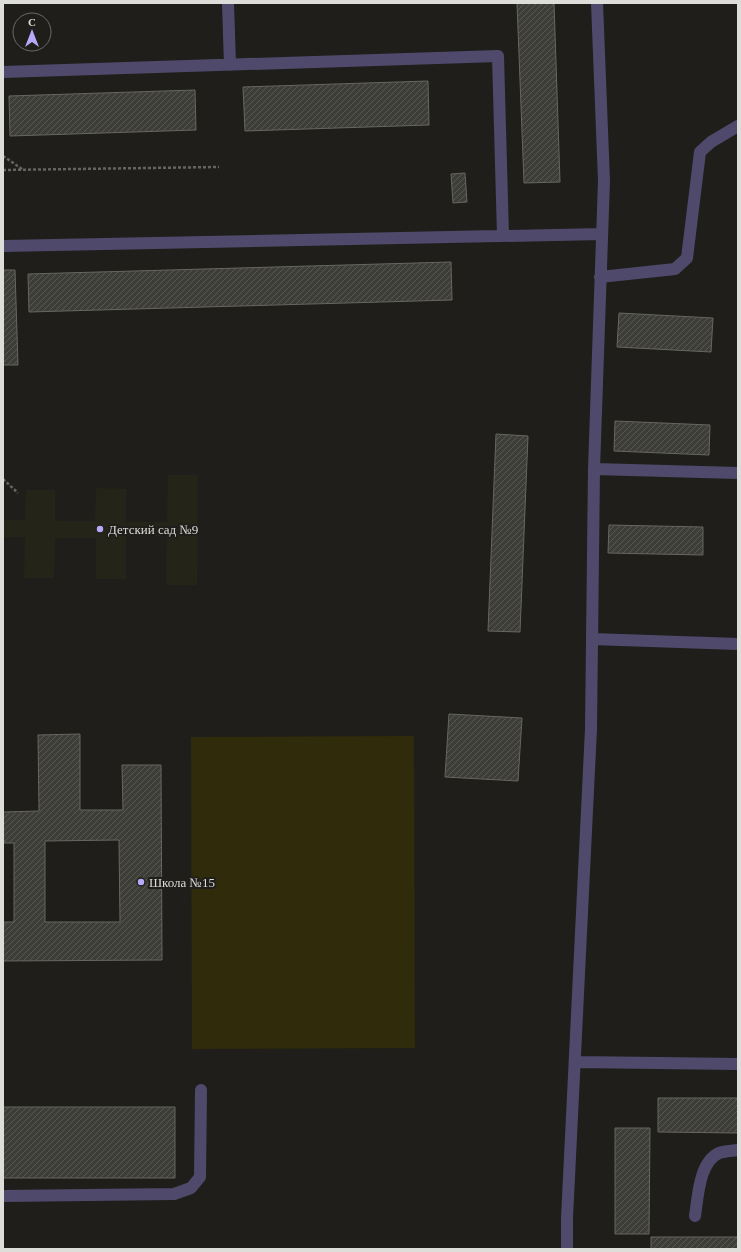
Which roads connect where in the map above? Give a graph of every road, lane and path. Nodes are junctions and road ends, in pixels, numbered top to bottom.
1 (228, 3) edge
2 (597, 3) edge
3 (230, 65) junction
4 (3, 72) edge
5 (738, 126) edge
6 (3, 156) edge
7 (219, 167) dead end
8 (22, 169) junction
9 (3, 170) edge
10 (602, 234) junction
11 (503, 236) junction
12 (3, 246) edge
13 (600, 277) junction
14 (594, 468) junction
15 (738, 473) edge
16 (3, 479) edge
17 (18, 493) dead end
18 (592, 639) junction
19 (738, 644) edge
20 (575, 1062) junction
21 (738, 1064) edge
22 (201, 1090) dead end
23 (738, 1150) edge
24 (3, 1196) edge
25 (695, 1216) dead end
26 (567, 1249) edge

1 - 3 street
2 - 10 street
3 - 4 street
3 - 11 street
5 - 13 street
6 - 8 path
7 - 8 path
8 - 9 path
10 - 11 street
10 - 13 street
11 - 12 street
13 - 14 street
14 - 15 street
14 - 18 street
16 - 17 path
18 - 19 street
18 - 20 street
20 - 21 street
20 - 26 street
22 - 24 street
23 - 25 street

